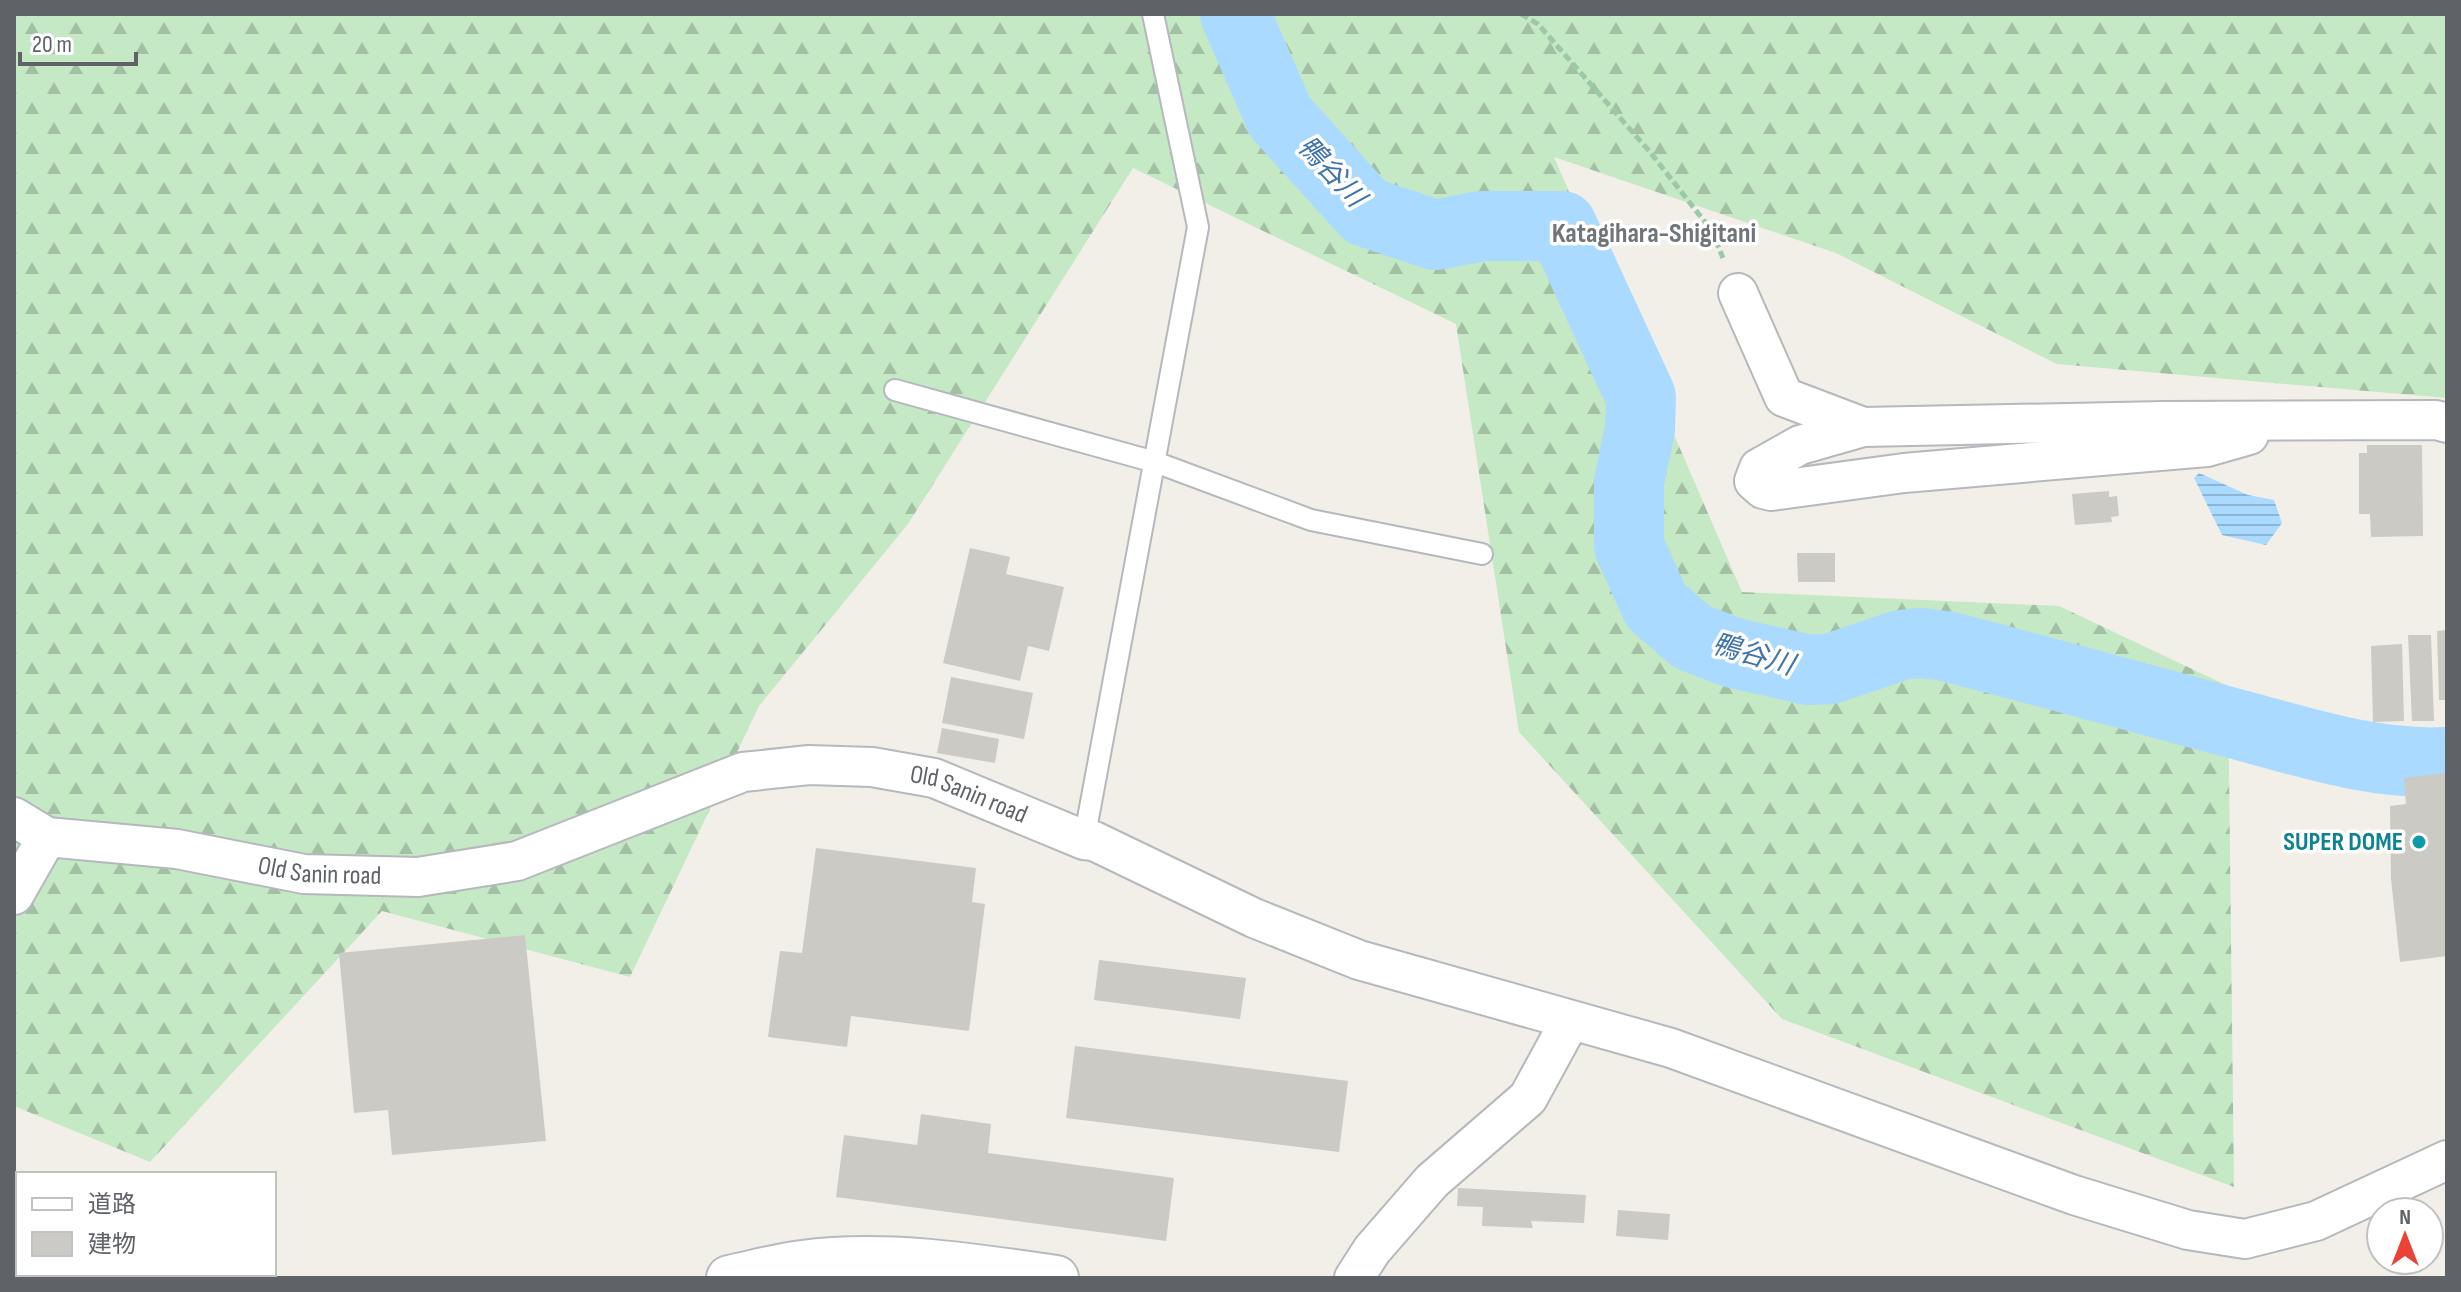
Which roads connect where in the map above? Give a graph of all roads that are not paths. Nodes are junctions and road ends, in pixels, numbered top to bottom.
1 (1153, 14) edge
2 (1738, 293) road end
3 (895, 390) dead end
4 (2301, 421) junction
5 (2447, 423) edge
6 (1863, 427) junction
7 (1155, 462) junction
8 (1482, 554) dead end
9 (14, 817) edge
10 (47, 837) junction
11 (1084, 840) junction
12 (14, 895) edge
13 (1570, 1021) junction
14 (2447, 1160) edge
15 (729, 1278) edge
16 (1056, 1278) edge
17 (1354, 1278) edge

1 - 7 lane
2 - 6 street
3 - 7 lane
4 - 5 street
4 - 6 street
4 - 6 street
7 - 8 lane
7 - 11 lane
9 - 10 street, Old Sanin road
10 - 11 street, Old Sanin road
10 - 12 street
11 - 13 street, Old Sanin road
13 - 14 street, Old Sanin road
13 - 17 street
15 - 16 main road

